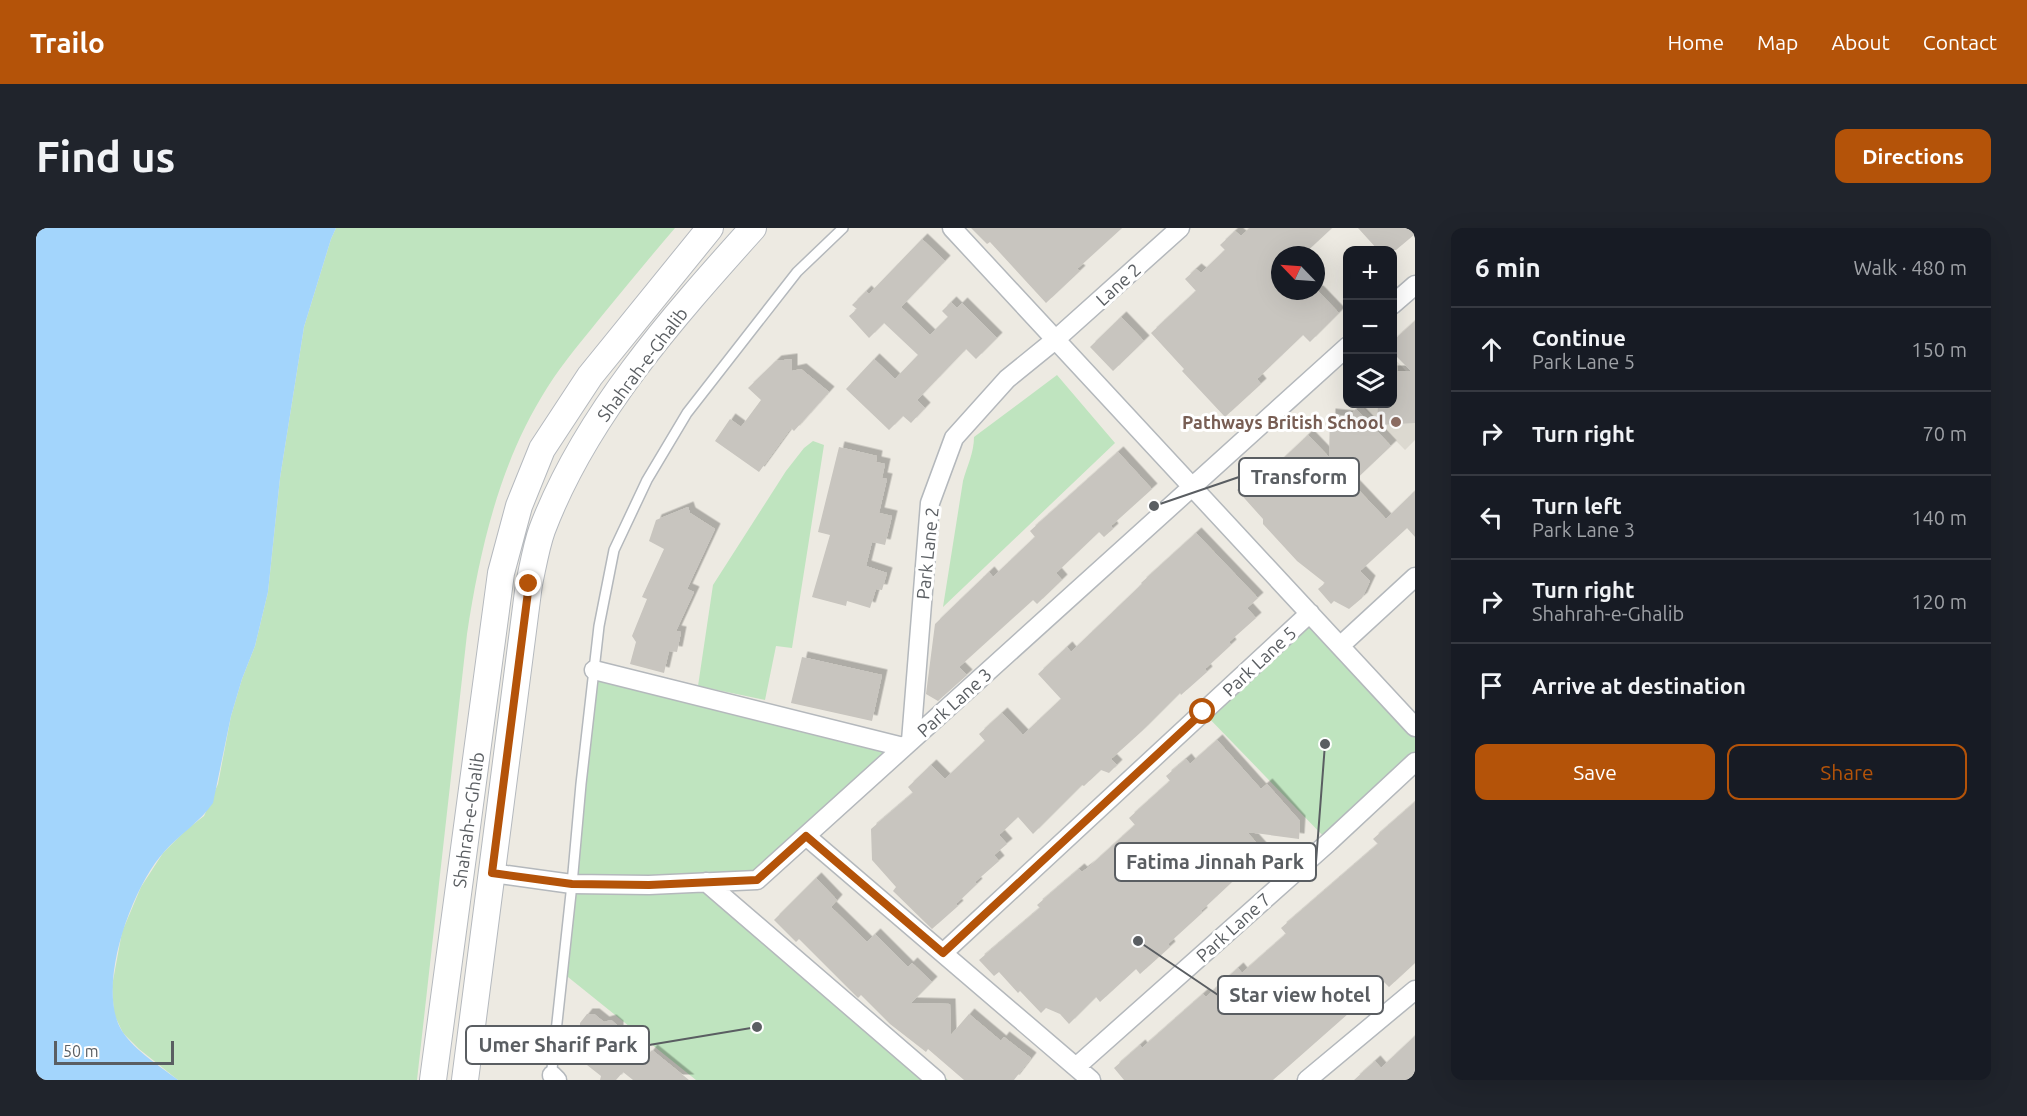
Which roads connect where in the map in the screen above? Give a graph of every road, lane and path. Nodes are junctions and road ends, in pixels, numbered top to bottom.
1 (710, 228) edge
2 (753, 228) edge
3 (843, 228) edge
4 (951, 228) edge
5 (1180, 228) edge
6 (1415, 285) edge
7 (1397, 301) edge
8 (1055, 340) junction
9 (1343, 350) edge
10 (1192, 486) junction
11 (1415, 576) edge
12 (1310, 613) junction
13 (1341, 646) junction
14 (594, 670) junction
15 (1415, 727) edge
16 (907, 744) junction
17 (1415, 762) edge
18 (806, 836) junction
19 (492, 873) junction
20 (706, 882) junction
21 (572, 884) junction
22 (943, 953) junction
23 (1415, 990) edge
24 (1076, 1067) junction
25 (553, 1078) edge
26 (433, 1080) edge
27 (465, 1080) edge
28 (936, 1080) edge
29 (1091, 1080) edge
30 (1307, 1080) edge

1 - 26 main road, Shahrah-e-Ghalib
2 - 19 main road, Shahrah-e-Ghalib
3 - 14 lane
4 - 8 street
5 - 8 street, Lane 2
6 - 7 street
8 - 10 street
8 - 16 street, Park Lane 2
9 - 10 street, Park Lane 3
10 - 12 street
10 - 16 street, Park Lane 3
11 - 13 street
12 - 13 street
12 - 22 street, Park Lane 5
13 - 15 street
14 - 16 street
14 - 21 lane
16 - 18 street, Park Lane 3
17 - 24 street, Park Lane 7
18 - 20 street, Park Lane 3
18 - 22 street
19 - 21 street, Park Lane 3
19 - 27 main road, Shahrah-e-Ghalib
20 - 21 street, Park Lane 3
20 - 28 street
21 - 25 lane
22 - 24 street
23 - 30 street
24 - 29 street

